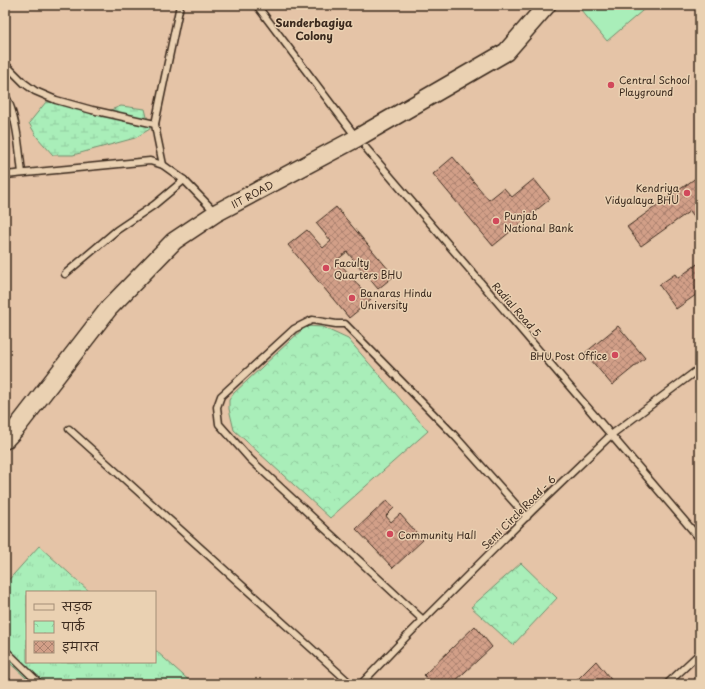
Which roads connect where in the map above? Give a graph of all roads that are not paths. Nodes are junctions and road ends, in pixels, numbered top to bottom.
1 (180, 5) edge
2 (547, 5) edge
3 (258, 8) dead end
4 (5, 64) edge
5 (5, 95) edge
6 (155, 124) junction
7 (361, 143) junction
8 (164, 165) junction
9 (22, 173) junction
10 (5, 175) edge
11 (184, 180) junction
12 (216, 213) junction
13 (65, 274) dead end
14 (700, 368) edge
15 (69, 429) dead end
16 (612, 435) junction
17 (5, 440) edge
18 (527, 517) junction
19 (700, 539) edge
20 (423, 620) junction
21 (5, 650) edge
22 (700, 653) edge
23 (40, 684) edge
24 (351, 684) edge
25 (361, 684) edge
26 (667, 684) edge

1 - 6 lane
2 - 7 street, IIT ROAD
3 - 7 lane, Radial Road 5
4 - 6 lane
5 - 9 lane
6 - 8 lane
7 - 12 street, IIT ROAD
7 - 16 lane, Radial Road 5
8 - 9 lane
8 - 11 lane
9 - 10 lane
11 - 12 lane
11 - 13 lane
12 - 17 street, IIT ROAD
14 - 16 lane, Semi Circle Road - 6
15 - 24 lane
16 - 18 lane, Semi Circle Road - 6
16 - 19 lane, Radial Road 5
18 - 20 lane, Semi Circle Road - 6
18 - 20 lane
20 - 25 lane, Semi Circle Road - 6
21 - 23 lane
22 - 26 lane

